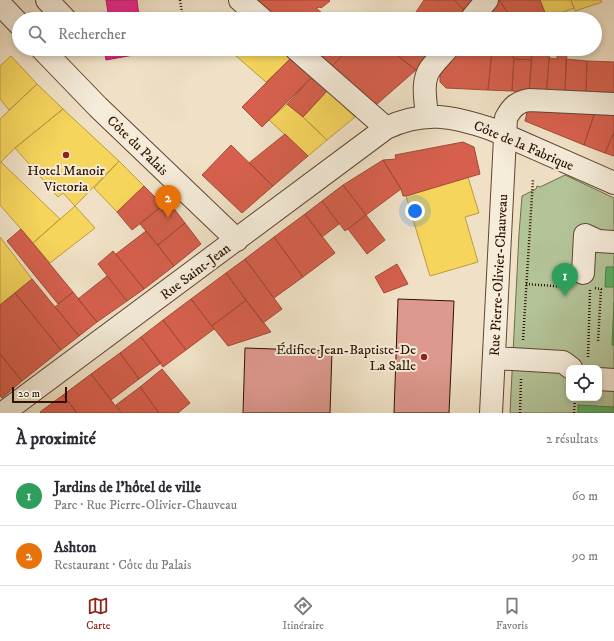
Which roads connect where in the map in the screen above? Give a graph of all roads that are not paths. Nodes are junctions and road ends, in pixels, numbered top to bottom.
1 (46, 0) edge
2 (240, 0) edge
3 (487, 0) edge
4 (0, 4) edge
5 (58, 12) edge
6 (254, 12) edge
7 (478, 12) edge
8 (12, 17) edge
9 (52, 56) edge
10 (304, 56) edge
11 (441, 56) edge
12 (614, 104) edge
13 (427, 117) junction
14 (386, 128) junction
15 (505, 136) junction
16 (614, 184) edge
17 (237, 240) junction
18 (614, 242) edge
19 (586, 283) road end
20 (494, 358) junction
21 (572, 365) edge
22 (602, 376) edge
23 (614, 380) edge
24 (3, 413) edge
25 (491, 413) edge

1 - 5 street
2 - 6 street
3 - 7 street
4 - 8 street
9 - 17 street, Côte du Palais
10 - 14 street
11 - 13 street
12 - 15 street, Rue Pierre-Olivier-Chauveau
13 - 14 street, Côte de la Fabrique
13 - 15 street, Côte de la Fabrique
14 - 17 street, Rue Saint-Jean
15 - 16 street, Côte de la Fabrique
15 - 20 street, Rue Pierre-Olivier-Chauveau
17 - 24 street, Rue Saint-Jean
18 - 19 street
20 - 21 street
20 - 25 street, Rue Pierre-Olivier-Chauveau
22 - 23 street

